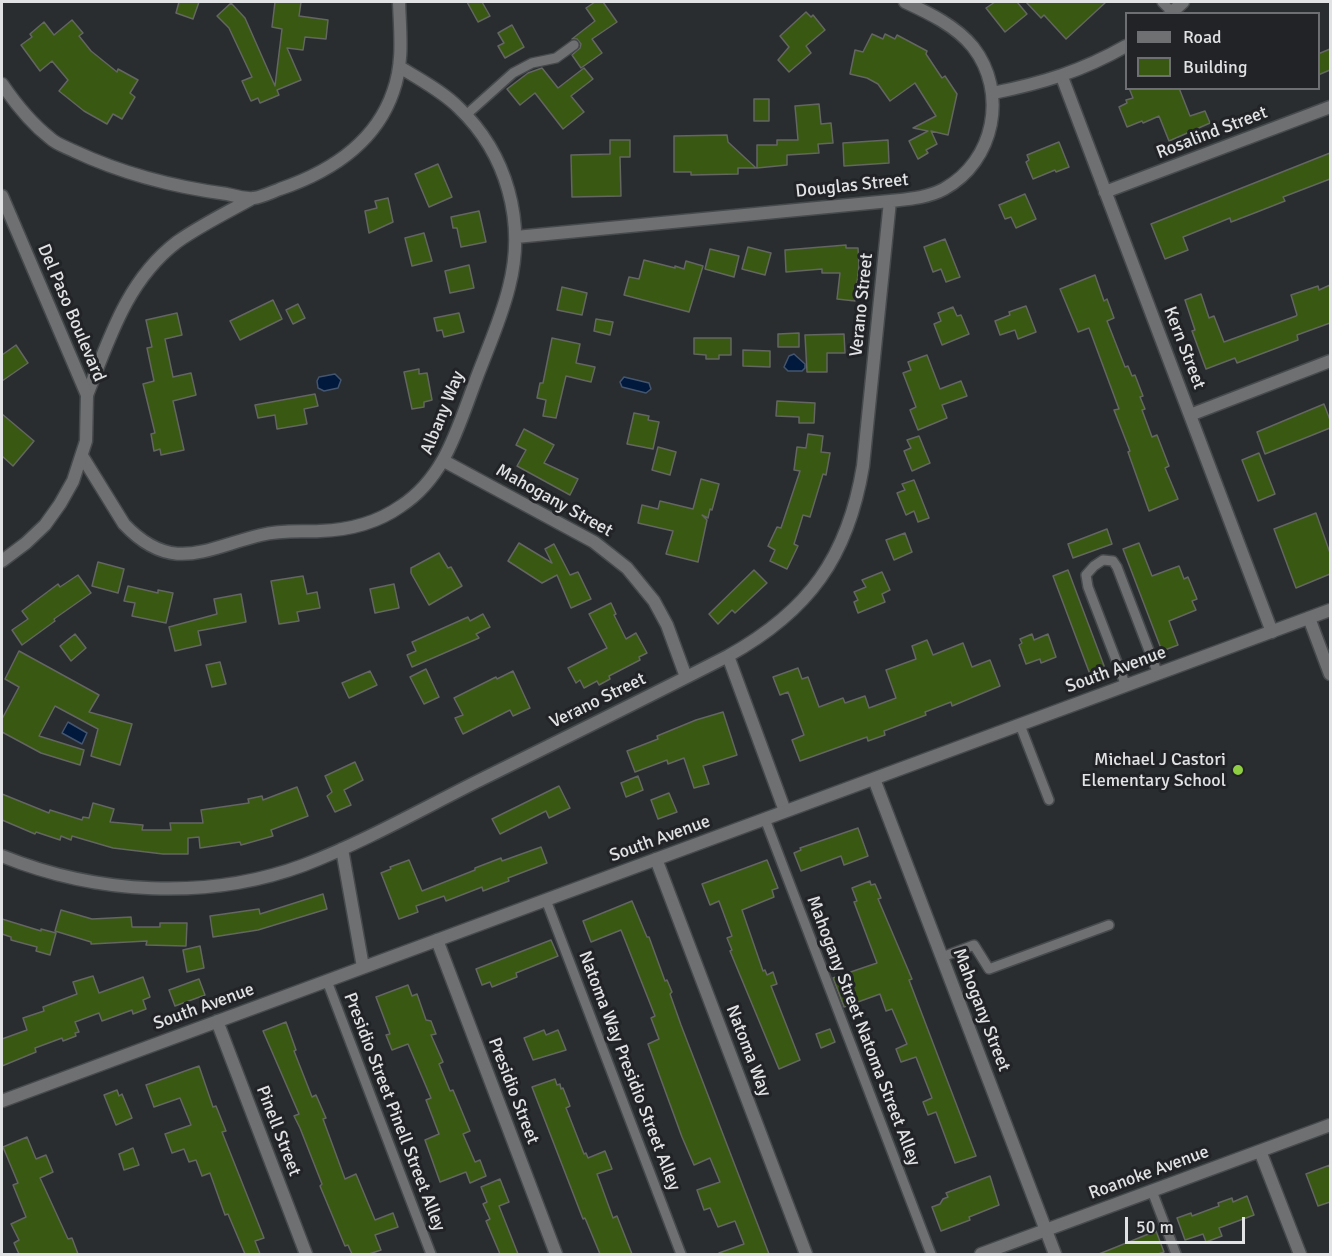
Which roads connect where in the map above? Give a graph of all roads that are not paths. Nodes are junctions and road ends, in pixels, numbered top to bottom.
1 (399, 2) edge
2 (905, 2) edge
3 (574, 45) dead end
4 (1125, 47) edge
5 (400, 67) junction
6 (1062, 77) junction
7 (2, 84) edge
8 (993, 93) junction
9 (1330, 107) edge
10 (466, 115) junction
11 (1105, 192) junction
12 (2, 196) edge
13 (253, 198) junction
14 (890, 201) junction
15 (516, 237) junction
16 (1330, 361) edge
17 (87, 394) junction
18 (1190, 415) junction
19 (82, 456) junction
20 (444, 461) junction
21 (2, 561) edge
22 (1330, 610) edge
23 (1309, 618) junction
24 (1272, 632) junction
25 (728, 656) junction
26 (1158, 674) junction
27 (1330, 674) edge
28 (687, 677) junction
29 (1126, 686) junction
30 (1020, 725) junction
31 (874, 779) junction
32 (1049, 800) dead end
33 (785, 811) junction
34 (765, 819) junction
35 (342, 849) junction
36 (2, 856) edge
37 (656, 859) junction
38 (546, 900) junction
39 (1109, 925) dead end
40 (436, 940) junction
41 (942, 957) junction
42 (363, 967) junction
43 (327, 981) junction
44 (217, 1021) junction
45 (2, 1101) edge
46 (1330, 1125) edge
47 (1260, 1151) junction
48 (1152, 1191) junction
49 (1046, 1231) junction
50 (306, 1254) edge
51 (431, 1254) edge
52 (556, 1254) edge
53 (681, 1254) edge
54 (806, 1254) edge
55 (931, 1254) edge
56 (981, 1254) edge
57 (1054, 1254) edge
58 (1176, 1254) edge
59 (1300, 1254) edge

1 - 5 street
2 - 8 street, Douglas Street
3 - 10 lane
4 - 6 street
5 - 10 street, Albany Way
5 - 13 street
6 - 8 street
6 - 11 street, Kern Street
7 - 13 street
8 - 14 street, Douglas Street
9 - 11 street, Rosalind Street
10 - 15 street, Albany Way
11 - 18 street, Kern Street
12 - 17 street, Del Paso Boulevard
13 - 17 street
14 - 15 street, Douglas Street
14 - 25 street, Verano Street
15 - 20 street, Albany Way
16 - 18 street
17 - 19 street, Del Paso Boulevard
18 - 24 street, Kern Street
19 - 20 street, Albany Way
19 - 21 street, Del Paso Boulevard
20 - 28 street, Mahogany Street
22 - 23 street, South Avenue
23 - 24 street, South Avenue
23 - 27 street
24 - 26 street, South Avenue
25 - 28 street, Verano Street
25 - 33 street
26 - 29 street, South Avenue
26 - 29 lane
28 - 35 street, Verano Street
29 - 30 street, South Avenue
30 - 31 street, South Avenue
30 - 32 lane
31 - 33 street, South Avenue
31 - 41 street, Mahogany Street
33 - 34 street, South Avenue
34 - 37 street, South Avenue
34 - 55 lane, Mahogany Street Natoma Street Alley
35 - 36 street, Verano Street
35 - 42 street
37 - 38 street, South Avenue
37 - 54 street, Natoma Way
38 - 40 street, South Avenue
38 - 53 lane, Natoma Way Presidio Street Alley
39 - 41 lane
40 - 42 street, South Avenue
40 - 52 street, Presidio Street
41 - 49 street, Mahogany Street
42 - 43 street, South Avenue
43 - 44 street, South Avenue
43 - 51 lane, Presidio Street Pinell Street Alley
44 - 45 street, South Avenue
44 - 50 street, Pinell Street
46 - 47 street, Roanoke Avenue
47 - 48 street, Roanoke Avenue
47 - 59 street
48 - 49 street, Roanoke Avenue
48 - 58 lane
49 - 56 street, Roanoke Avenue
49 - 57 street, Mahogany Street

